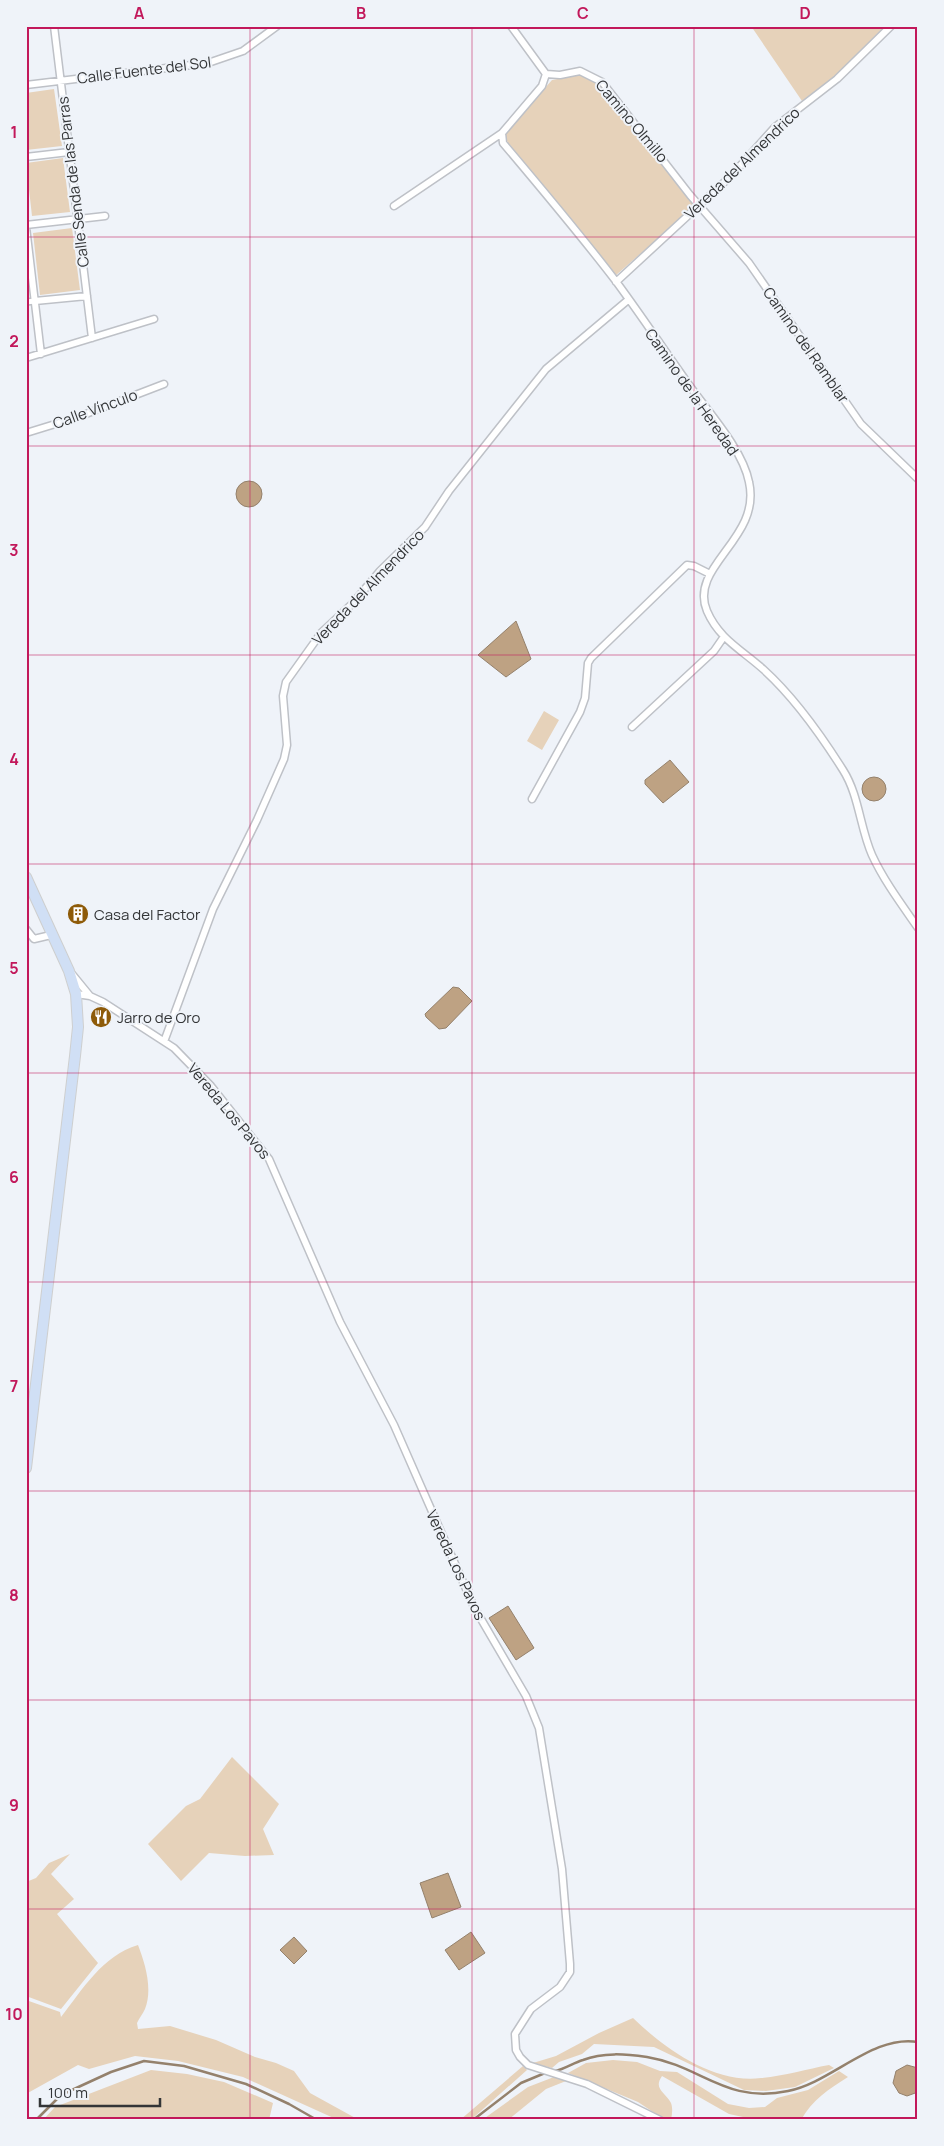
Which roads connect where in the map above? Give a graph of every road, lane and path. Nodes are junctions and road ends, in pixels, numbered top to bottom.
1 (54, 26) edge
2 (277, 26) edge
3 (511, 26) edge
4 (891, 26) edge
5 (546, 74) junction
6 (61, 80) junction
7 (26, 85) edge
8 (502, 133) junction
9 (70, 152) junction
10 (26, 157) edge
11 (699, 205) junction
12 (394, 206) dead end
13 (105, 216) dead end
14 (77, 219) junction
15 (26, 226) edge
16 (616, 282) junction
17 (87, 296) junction
18 (628, 300) junction
19 (26, 302) edge
20 (34, 302) junction
21 (154, 320) dead end
22 (92, 338) junction
23 (41, 354) junction
24 (26, 358) edge
25 (164, 384) dead end
26 (26, 433) edge
27 (918, 479) edge
28 (710, 574) junction
29 (723, 638) junction
30 (632, 727) dead end
31 (532, 799) dead end
32 (26, 877) edge
33 (918, 928) edge
34 (26, 929) edge
35 (51, 936) junction
36 (69, 971) junction
37 (76, 994) junction
38 (90, 996) junction
39 (165, 1040) junction
40 (26, 1468) edge
41 (660, 2120) edge

1 - 6 street, Calle Senda de las Parras
2 - 6 street, Calle Fuente del Sol
3 - 5 street
4 - 11 street, Vereda del Almendrico
5 - 8 street
5 - 11 street, Camino Olmillo
6 - 7 street, Calle Fuente del Sol
6 - 9 street, Calle Senda de las Parras
8 - 12 street
8 - 16 street, Camino de la Heredad
9 - 10 street
9 - 14 street, Calle Senda de las Parras
11 - 16 street, Vereda del Almendrico
11 - 27 street, Camino del Ramblar
13 - 14 street
14 - 15 street
14 - 17 street, Calle Senda de las Parras
15 - 20 street
16 - 18 street, Camino de la Heredad
17 - 20 street
17 - 22 street, Calle Senda de las Parras
18 - 28 street, Camino de la Heredad
18 - 39 street, Vereda del Almendrico
19 - 20 street
20 - 23 street
21 - 22 street
22 - 23 street
23 - 24 street
25 - 26 street, Calle Vínculo
28 - 29 street, Camino de la Heredad
28 - 31 street
29 - 30 street
29 - 33 street, Camino de la Heredad
32 - 35 main road
34 - 35 street
35 - 36 main road
36 - 37 main road
36 - 38 street
37 - 38 street
37 - 40 main road
38 - 39 street, Vereda Los Pavos
39 - 41 street, Vereda Los Pavos

